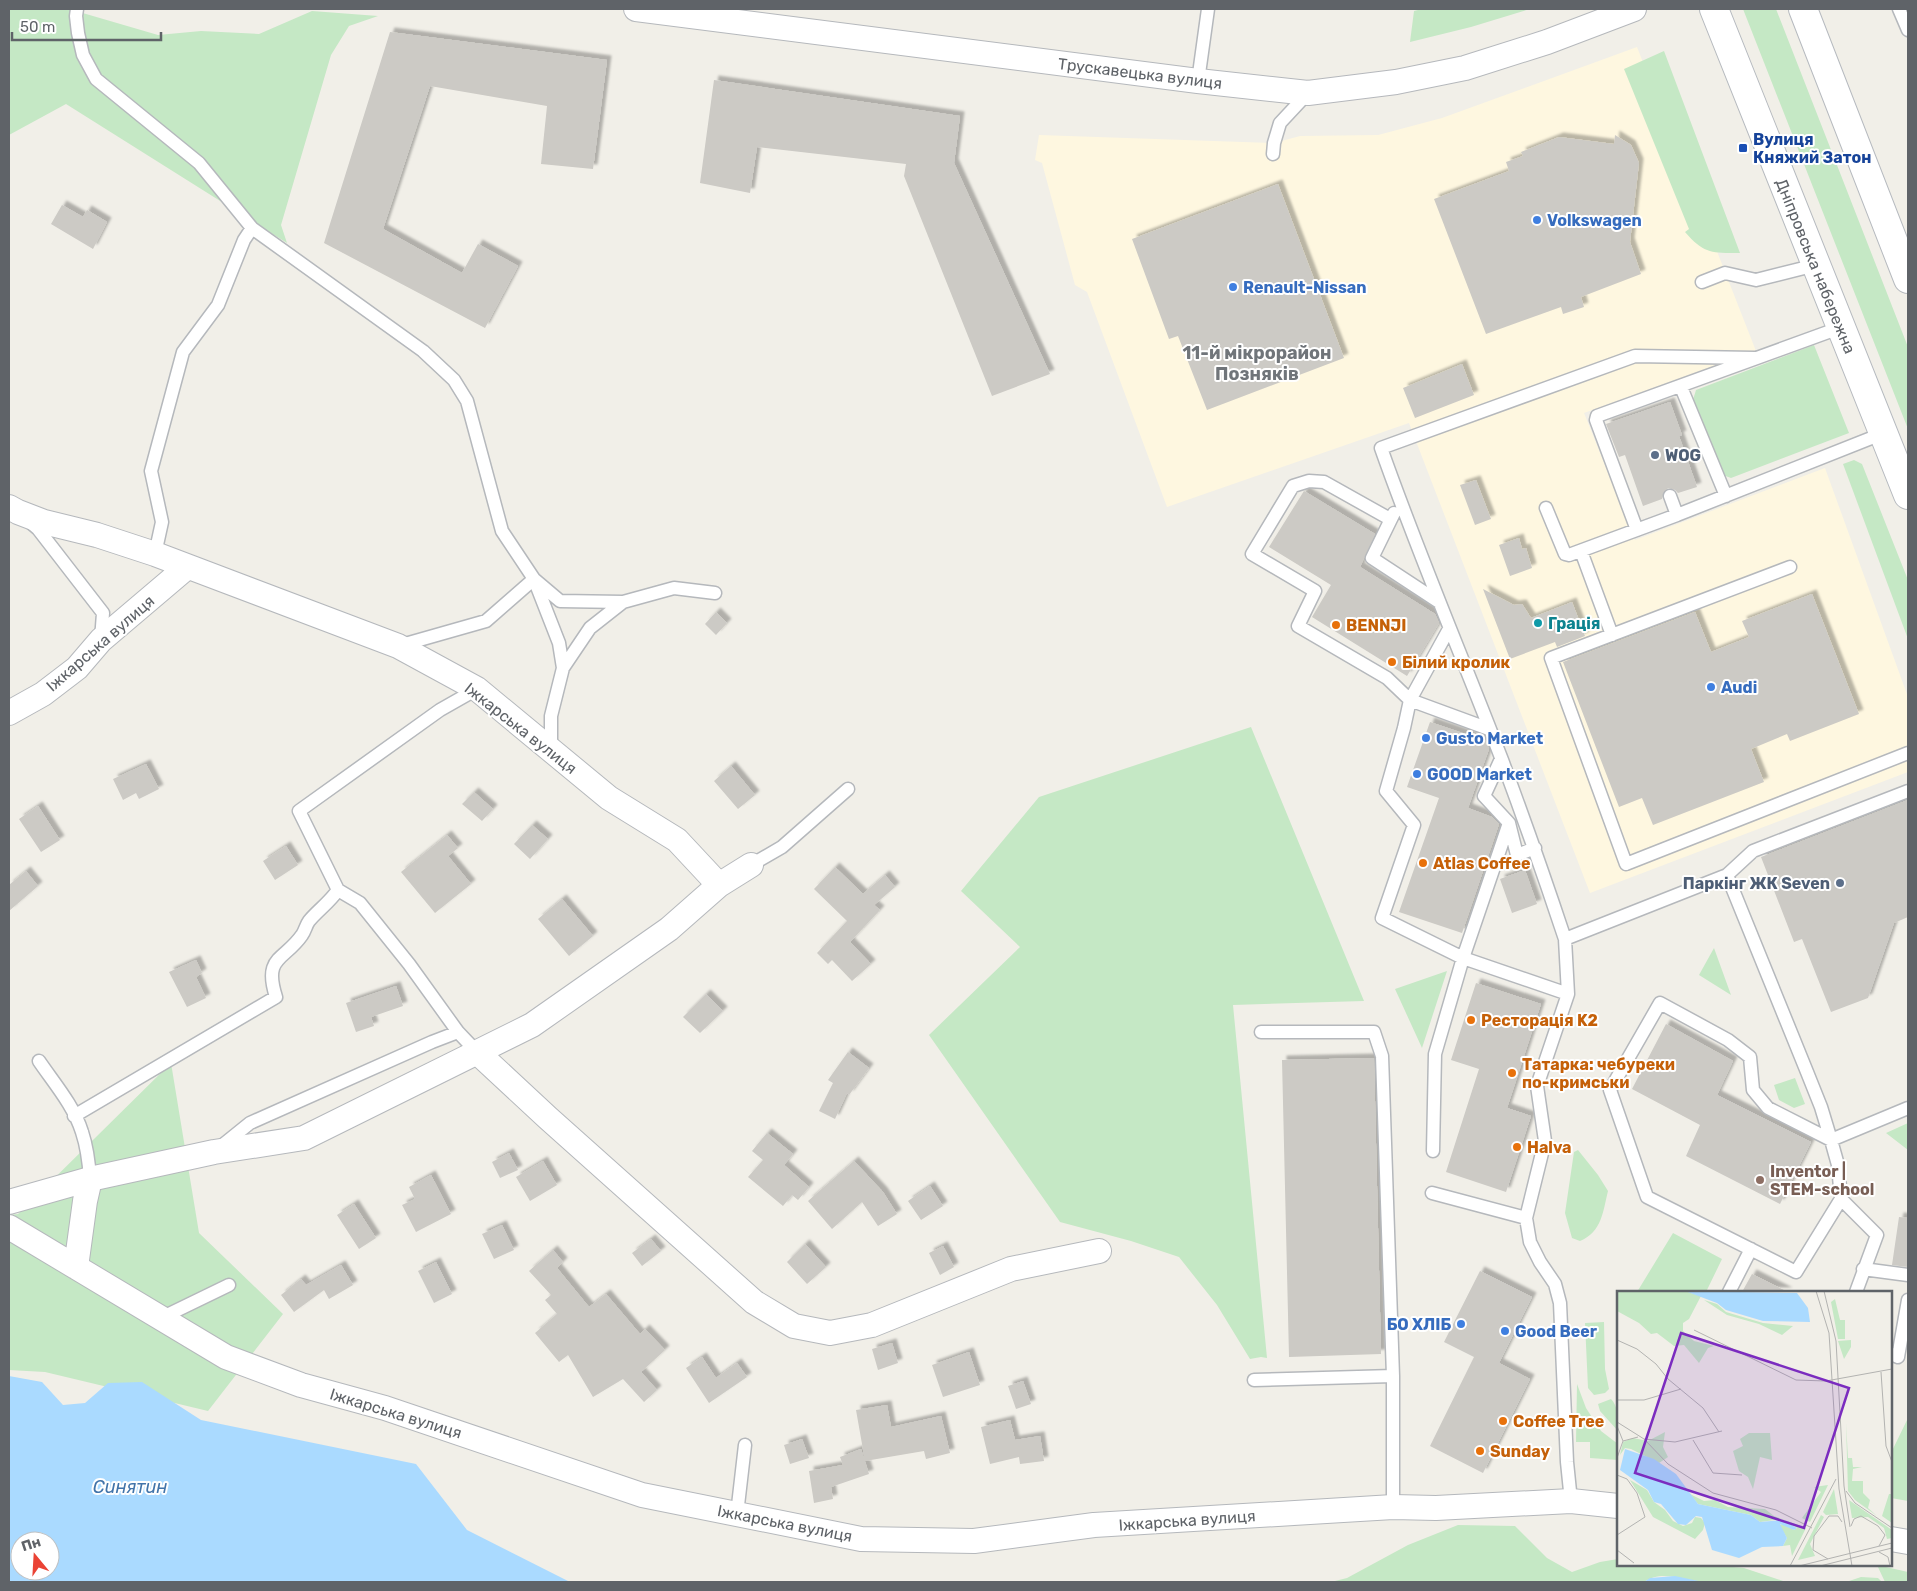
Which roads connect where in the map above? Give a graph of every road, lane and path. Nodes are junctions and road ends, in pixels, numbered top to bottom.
1 (77, 9) edge
2 (636, 9) edge
3 (1208, 9) edge
4 (1634, 9) edge
5 (1714, 9) edge
6 (1803, 9) edge
7 (1899, 9) edge
8 (666, 11) edge
9 (1908, 30) edge
10 (1198, 81) junction
11 (1308, 93) junction
12 (1273, 154) dead end
13 (252, 228) junction
14 (1816, 265) junction
15 (1908, 279) edge
16 (1702, 282) dead end
17 (1842, 327) junction
18 (1755, 358) junction
19 (1681, 387) junction
20 (1884, 433) junction
21 (1908, 495) edge
22 (1670, 496) dead end
23 (1726, 496) junction
24 (1400, 502) junction
25 (1546, 508) dead end
26 (13, 510) edge
27 (1677, 515) junction
28 (1390, 518) junction
29 (1637, 530) junction
30 (1581, 551) junction
31 (155, 554) junction
32 (187, 567) junction
33 (1790, 567) dead end
34 (534, 579) junction
35 (714, 593) dead end
36 (623, 602) junction
37 (1439, 602) junction
38 (1449, 629) junction
39 (1612, 635) junction
40 (101, 640) junction
41 (398, 646) junction
42 (563, 668) junction
43 (477, 689) junction
44 (1410, 700) junction
45 (9, 713) edge
46 (1489, 729) junction
47 (551, 750) junction
48 (1908, 753) edge
49 (1501, 759) junction
50 (848, 789) dead end
51 (1908, 791) edge
52 (1509, 823) junction
53 (1534, 848) junction
54 (750, 865) joint
55 (1728, 875) junction
56 (719, 885) junction
57 (338, 890) junction
58 (1565, 939) junction
59 (1463, 958) junction
60 (1568, 994) junction
61 (458, 1032) junction
62 (1262, 1032) dead end
63 (478, 1053) junction
64 (39, 1061) dead end
65 (1908, 1108) edge
66 (74, 1116) junction
67 (1831, 1140) junction
68 (1433, 1151) dead end
69 (214, 1152) junction
70 (90, 1178) junction
71 (1432, 1193) dead end
72 (1841, 1199) junction
73 (9, 1202) edge
74 (1526, 1218) junction
75 (9, 1227) edge
76 (1751, 1249) junction
77 (1099, 1251) dead end
78 (76, 1267) junction
79 (1864, 1269) junction
80 (1908, 1275) edge
81 (229, 1286) dead end
82 (1730, 1291) edge
83 (1856, 1291) edge
84 (1908, 1300) edge
85 (161, 1318) junction
86 (1892, 1354) edge
87 (1393, 1376) junction
88 (1254, 1380) dead end
89 (745, 1445) dead end
90 (1571, 1501) junction
91 (1617, 1506) edge
92 (1393, 1507) junction
93 (737, 1514) junction
94 (1892, 1538) edge
95 (1908, 1542) edge

1 - 13 lane
2 - 8 street, Трускавецька вулиця
3 - 10 lane
4 - 11 street, Трускавецька вулиця
5 - 14 main road, Дніпровська набережна
6 - 15 main road
7 - 9 lane
8 - 10 street, Трускавецька вулиця
10 - 11 street, Трускавецька вулиця
11 - 12 lane
13 - 31 lane
13 - 34 lane
14 - 16 lane
14 - 17 main road, Дніпровська набережна
17 - 18 lane
17 - 20 main road, Дніпровська набережна
18 - 19 lane
18 - 24 lane
19 - 23 lane
19 - 29 lane
20 - 21 main road, Дніпровська набережна
20 - 23 lane
22 - 27 lane
23 - 27 lane
24 - 28 lane
24 - 37 lane
25 - 30 lane
26 - 31 street, Іжкарська вулиця
26 - 40 lane
27 - 29 lane
28 - 37 lane
28 - 44 lane
29 - 30 lane
30 - 39 lane
31 - 32 street, Іжкарська вулиця
32 - 40 street, Іжкарська вулиця
32 - 41 street, Іжкарська вулиця
33 - 39 lane
34 - 36 lane
34 - 41 lane
34 - 42 lane
35 - 36 lane
36 - 42 lane
37 - 38 lane
38 - 44 lane
38 - 46 lane
39 - 48 lane
40 - 45 street, Іжкарська вулиця
41 - 43 street, Іжкарська вулиця
42 - 47 lane
43 - 47 street, Іжкарська вулиця
43 - 57 lane
44 - 46 lane
44 - 59 lane
46 - 49 lane
47 - 56 street, Іжкарська вулиця
49 - 52 lane
49 - 53 lane
50 - 54 lane
51 - 55 lane
52 - 53 lane
52 - 59 lane
53 - 58 lane
54 - 56 street
55 - 58 lane
55 - 67 lane
56 - 63 street
57 - 61 lane
57 - 66 lane
58 - 60 lane
59 - 60 lane
59 - 68 lane
60 - 74 lane
61 - 63 lane
61 - 69 lane
62 - 87 lane
63 - 69 street
63 - 77 street
64 - 66 lane
65 - 67 lane
66 - 70 lane
67 - 72 lane
67 - 76 lane
69 - 70 street
70 - 73 street
70 - 78 street
71 - 74 lane
72 - 76 lane
72 - 79 lane
74 - 90 lane
75 - 78 street, Іжкарська вулиця
76 - 82 lane
78 - 85 street, Іжкарська вулиця
79 - 80 lane
79 - 83 lane
81 - 85 lane
84 - 86 lane
85 - 93 street, Іжкарська вулиця
87 - 88 lane
87 - 92 lane
89 - 93 lane
90 - 91 street, Іжкарська вулиця
90 - 92 street, Іжкарська вулиця
92 - 93 street, Іжкарська вулиця
94 - 95 street

